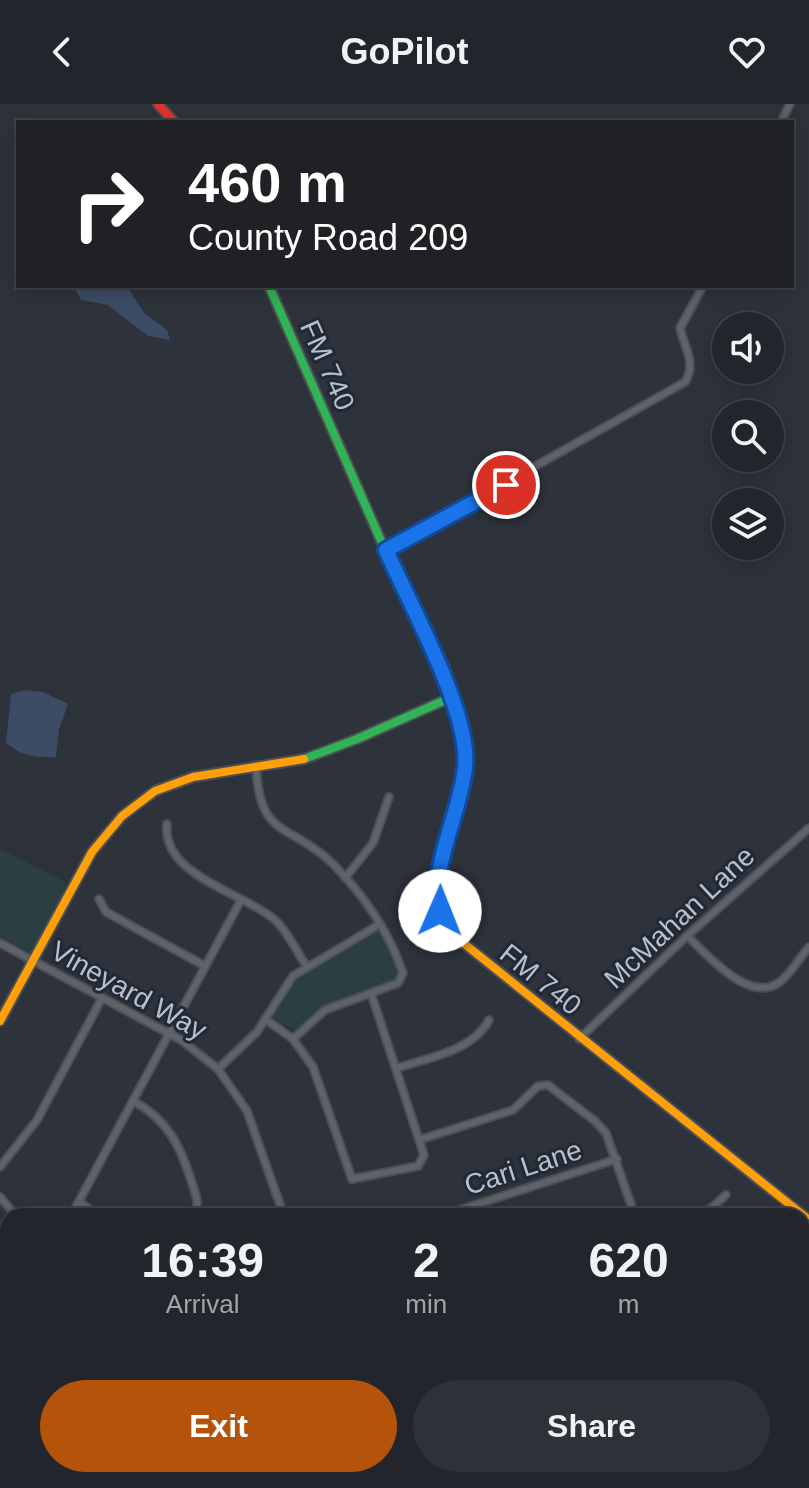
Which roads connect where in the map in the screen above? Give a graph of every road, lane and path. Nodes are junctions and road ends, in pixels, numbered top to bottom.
1 (158, 104) edge
2 (172, 120) edge
3 (270, 288) edge
4 (702, 288) edge
5 (386, 550) junction
6 (452, 697) junction
7 (256, 767) junction
8 (389, 797) dead end
9 (167, 824) dead end
10 (809, 828) edge
11 (345, 878) junction
12 (99, 899) dead end
13 (241, 900) junction
14 (380, 924) junction
15 (687, 936) junction
16 (0, 943) edge
17 (809, 947) edge
18 (32, 960) junction
19 (205, 966) junction
20 (307, 967) junction
21 (371, 993) junction
22 (102, 998) junction
23 (265, 1019) junction
24 (489, 1020) dead end
25 (0, 1021) edge
26 (169, 1034) junction
27 (293, 1039) junction
28 (579, 1039) junction
29 (397, 1068) junction
30 (218, 1069) junction
31 (133, 1101) junction
32 (419, 1140) junction
33 (617, 1159) junction
34 (0, 1167) edge
35 (726, 1195) dead end
36 (79, 1202) junction
37 (76, 1208) edge
38 (88, 1208) edge
39 (197, 1208) edge
40 (281, 1208) edge
41 (466, 1208) edge
42 (632, 1208) edge
43 (711, 1208) edge
44 (794, 1208) edge

1 - 2 main road
3 - 5 main road, FM 740 / FM 740
4 - 5 street
5 - 6 main road, FM 740 / FM 740
6 - 7 main road
6 - 28 main road, FM 740 / FM 740
7 - 11 street
7 - 18 main road
8 - 11 street
9 - 13 street
10 - 15 street, McMahan Lane
11 - 14 street
12 - 19 street
13 - 19 street
13 - 20 street
14 - 20 street
14 - 21 street
15 - 17 street
15 - 28 street, McMahan Lane
16 - 18 street, Vineyard Way
18 - 22 street, Vineyard Way
18 - 25 main road
19 - 26 street
20 - 23 street
21 - 27 street
21 - 29 street
22 - 26 street, Vineyard Way
22 - 34 street
23 - 27 street
23 - 30 street
24 - 29 street
26 - 30 street, Vineyard Way
26 - 31 street
27 - 32 street
28 - 44 main road, FM 740 / FM 740
29 - 32 street
30 - 40 street, Vineyard Way
31 - 36 street
31 - 39 street
32 - 33 street
33 - 41 street, Cari Lane
33 - 42 street
35 - 43 street
36 - 37 street
36 - 38 street

